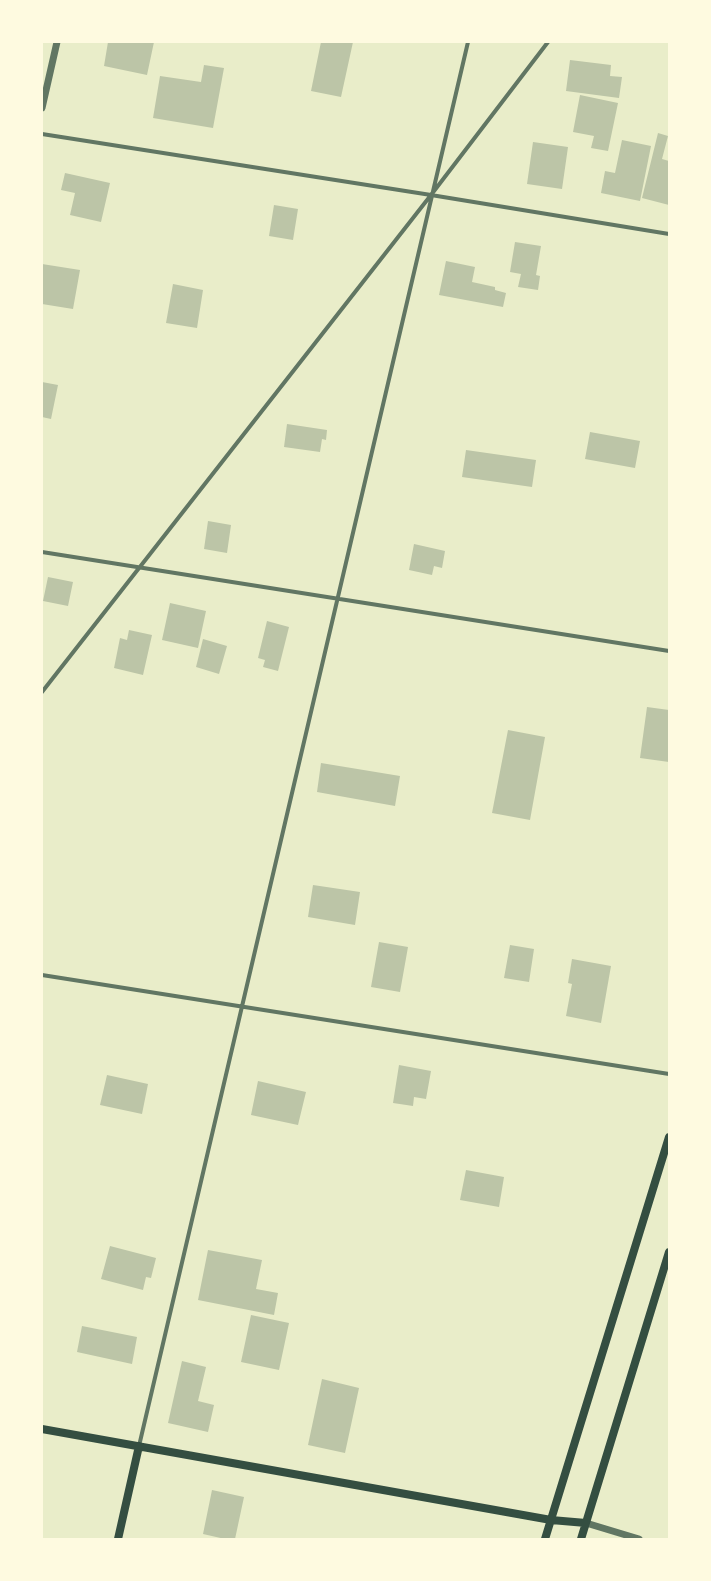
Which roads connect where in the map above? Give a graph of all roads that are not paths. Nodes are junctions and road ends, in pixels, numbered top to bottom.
1 (57, 42) edge
2 (468, 42) edge
3 (548, 42) edge
4 (42, 108) edge
5 (42, 134) edge
6 (431, 195) junction
7 (669, 234) edge
8 (42, 552) edge
9 (139, 569) junction
10 (337, 599) junction
11 (669, 651) edge
12 (42, 692) edge
13 (42, 975) edge
14 (242, 1007) junction
15 (669, 1074) edge
16 (669, 1137) edge
17 (669, 1252) edge
18 (42, 1429) edge
19 (140, 1446) junction
20 (551, 1520) junction
21 (586, 1523) junction
22 (118, 1539) edge
23 (545, 1539) edge
24 (581, 1539) edge
25 (639, 1539) edge

1 - 4 street
2 - 6 street
3 - 6 street
5 - 6 street
6 - 7 street
6 - 9 street
6 - 10 street
8 - 9 street
9 - 10 street
9 - 12 street
10 - 11 street
10 - 14 street
13 - 14 street
14 - 15 street
14 - 19 street
16 - 20 main road
17 - 21 main road
18 - 19 main road
19 - 20 main road
19 - 22 main road
20 - 21 main road
20 - 23 main road
21 - 24 main road
21 - 25 street

